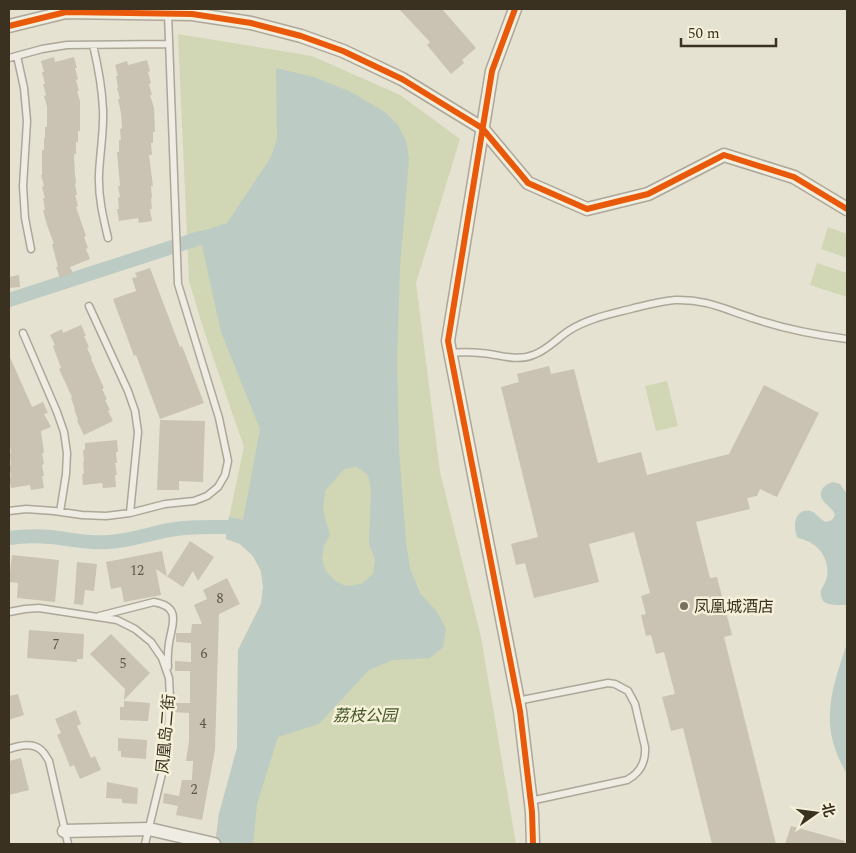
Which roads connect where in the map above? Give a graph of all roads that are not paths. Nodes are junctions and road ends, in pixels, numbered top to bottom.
1 (515, 9) edge
2 (189, 11) edge
3 (168, 14) junction
4 (9, 26) edge
5 (169, 44) junction
6 (93, 45) junction
7 (17, 56) junction
8 (9, 58) edge
9 (482, 128) junction
10 (847, 209) edge
11 (108, 238) dead end
12 (31, 249) dead end
13 (89, 306) dead end
14 (23, 333) dead end
15 (847, 339) edge
16 (450, 353) junction
17 (9, 511) edge
18 (60, 512) junction
19 (130, 513) junction
20 (9, 612) edge
21 (97, 617) junction
22 (169, 678) junction
23 (518, 701) junction
24 (9, 749) edge
25 (530, 801) junction
26 (150, 829) junction
27 (64, 831) junction
28 (68, 844) edge
29 (145, 844) edge
30 (214, 844) edge
31 (533, 844) edge

1 - 9 street
2 - 3 street
2 - 9 street
3 - 4 street
3 - 5 lane
5 - 6 lane
5 - 19 lane
6 - 7 lane
6 - 11 lane
7 - 8 lane
7 - 12 lane
9 - 10 street
9 - 16 street
13 - 19 lane
14 - 18 lane
15 - 16 lane
16 - 23 street
17 - 18 lane
18 - 19 lane
20 - 21 lane, 凤凰岛二街
21 - 22 lane, 凤凰岛二街
21 - 22 lane
22 - 26 lane, 凤凰岛二街
23 - 25 street
23 - 25 lane
24 - 27 lane
25 - 31 street
26 - 27 street
26 - 29 lane, 凤凰岛二街
26 - 30 street
27 - 28 lane

